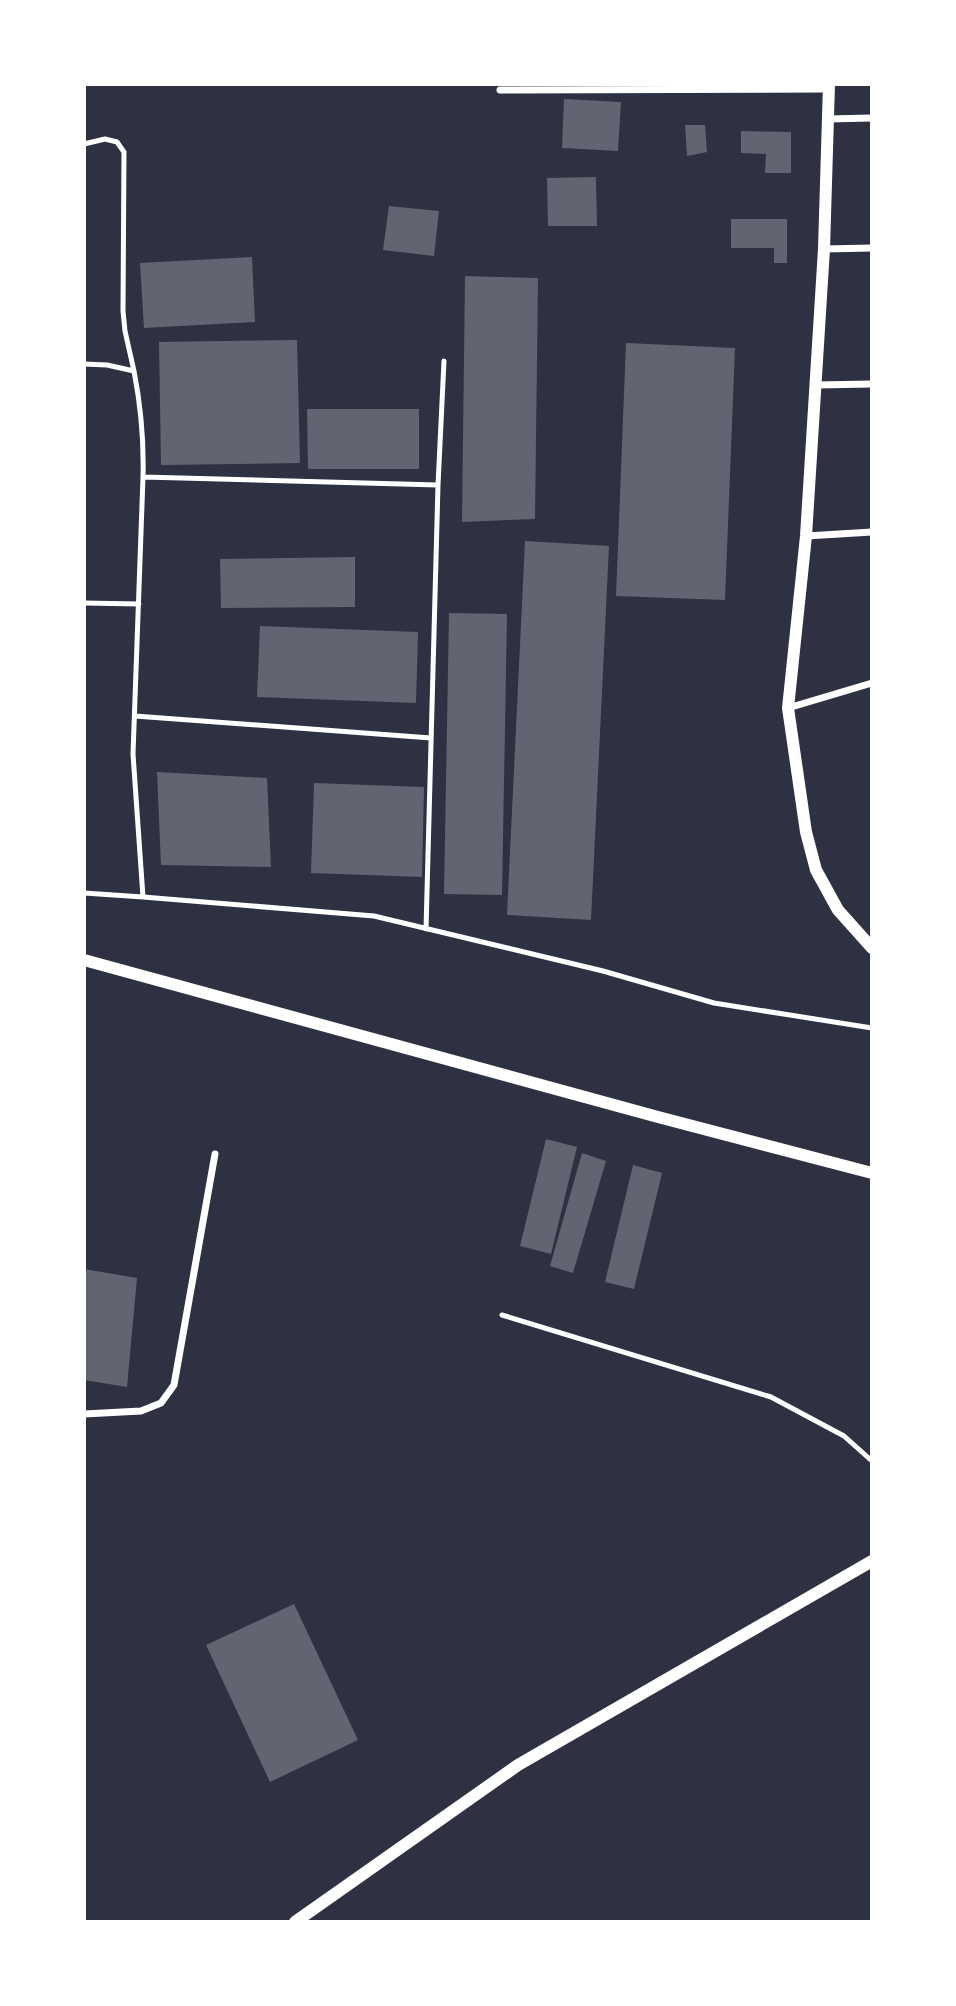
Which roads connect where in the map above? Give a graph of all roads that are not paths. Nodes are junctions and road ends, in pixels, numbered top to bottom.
1 (829, 87) edge
2 (500, 90) dead end
3 (872, 118) edge
4 (827, 119) junction
5 (84, 144) edge
6 (872, 248) edge
7 (824, 249) junction
8 (444, 361) dead end
9 (84, 364) edge
10 (134, 371) junction
11 (872, 384) edge
12 (816, 385) junction
13 (143, 477) junction
14 (438, 485) junction
15 (872, 532) edge
16 (806, 536) junction
17 (84, 603) edge
18 (139, 604) junction
19 (872, 683) edge
20 (788, 708) junction
21 (135, 716) junction
22 (431, 738) junction
23 (84, 893) edge
24 (143, 897) junction
25 (426, 929) junction
26 (872, 948) edge
27 (84, 960) edge
28 (872, 1028) edge
29 (215, 1154) dead end
30 (872, 1172) edge
31 (502, 1315) dead end
32 (84, 1414) edge
33 (872, 1461) edge
34 (872, 1561) edge
35 (295, 1922) edge

1 - 2 street
1 - 4 street
3 - 4 street
4 - 7 street
5 - 10 lane
6 - 7 street
7 - 12 street
8 - 14 lane
9 - 10 lane
10 - 13 lane
11 - 12 street
12 - 16 street
13 - 14 lane
13 - 18 lane
14 - 22 lane
15 - 16 street
16 - 20 street
17 - 18 lane
18 - 21 lane
19 - 20 street
20 - 26 street
21 - 22 lane
21 - 24 lane
22 - 25 lane
23 - 24 lane
24 - 25 lane
25 - 28 lane
27 - 30 street
29 - 32 street
31 - 33 lane
34 - 35 street

